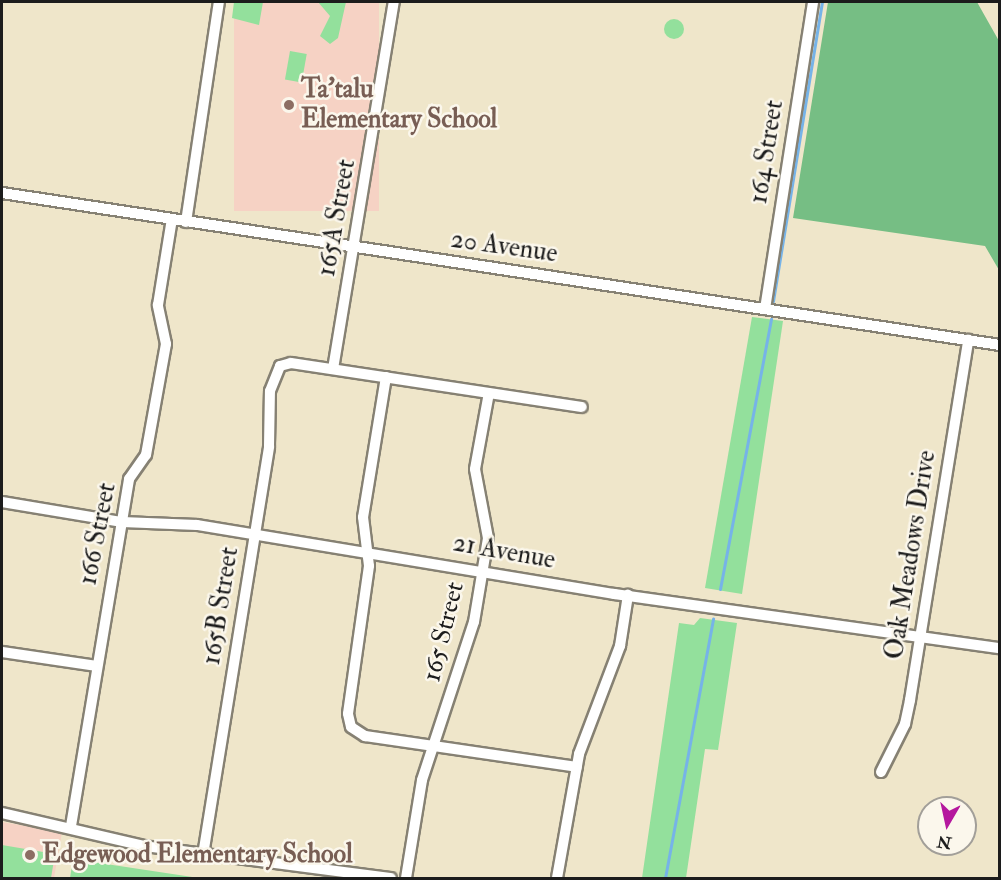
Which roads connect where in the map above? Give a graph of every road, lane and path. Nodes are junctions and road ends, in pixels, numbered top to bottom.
1 (219, 2) edge
2 (394, 2) edge
3 (813, 2) edge
4 (2, 193) edge
5 (172, 219) junction
6 (186, 222) junction
7 (356, 248) junction
8 (765, 309) junction
9 (968, 340) junction
10 (999, 345) edge
11 (333, 369) junction
12 (386, 377) junction
13 (489, 393) junction
14 (582, 408) dead end
15 (2, 502) edge
16 (122, 522) junction
17 (255, 536) junction
18 (366, 552) junction
19 (482, 571) junction
20 (628, 596) junction
21 (921, 636) junction
22 (999, 648) edge
23 (2, 652) edge
24 (98, 666) junction
25 (434, 746) junction
26 (576, 767) junction
27 (881, 772) dead end
28 (2, 813) edge
29 (71, 826) junction
30 (203, 855) junction
31 (391, 879) edge
32 (406, 879) edge
33 (557, 879) edge

1 - 6 street
2 - 7 street, 165A Street
3 - 8 street, 164 Street
4 - 5 street, 20 Avenue
5 - 6 street, 20 Avenue
5 - 16 street, 166 Street
6 - 7 street, 20 Avenue
7 - 8 street, 20 Avenue
7 - 11 street, 165A Street
8 - 9 street, 20 Avenue
9 - 10 street, 20 Avenue
9 - 21 street, Oak Meadows Drive
11 - 12 street
11 - 17 street, 165B Street
12 - 13 street
12 - 18 street
13 - 14 street
13 - 19 street, 165 Street
15 - 16 street, 21 Avenue
16 - 17 street, 21 Avenue
16 - 24 street, 166 Street
17 - 18 street, 21 Avenue
17 - 30 street, 165B Street
18 - 19 street, 21 Avenue
18 - 25 street
19 - 20 street, 21 Avenue
19 - 25 street, 165 Street
20 - 21 street, 21 Avenue
20 - 26 street
21 - 22 street, 21 Avenue
21 - 27 street, Oak Meadows Drive
23 - 24 street
24 - 29 street, 166 Street
25 - 26 street
25 - 32 street, 165 Street
26 - 33 street
28 - 29 street
29 - 30 street
30 - 31 street

